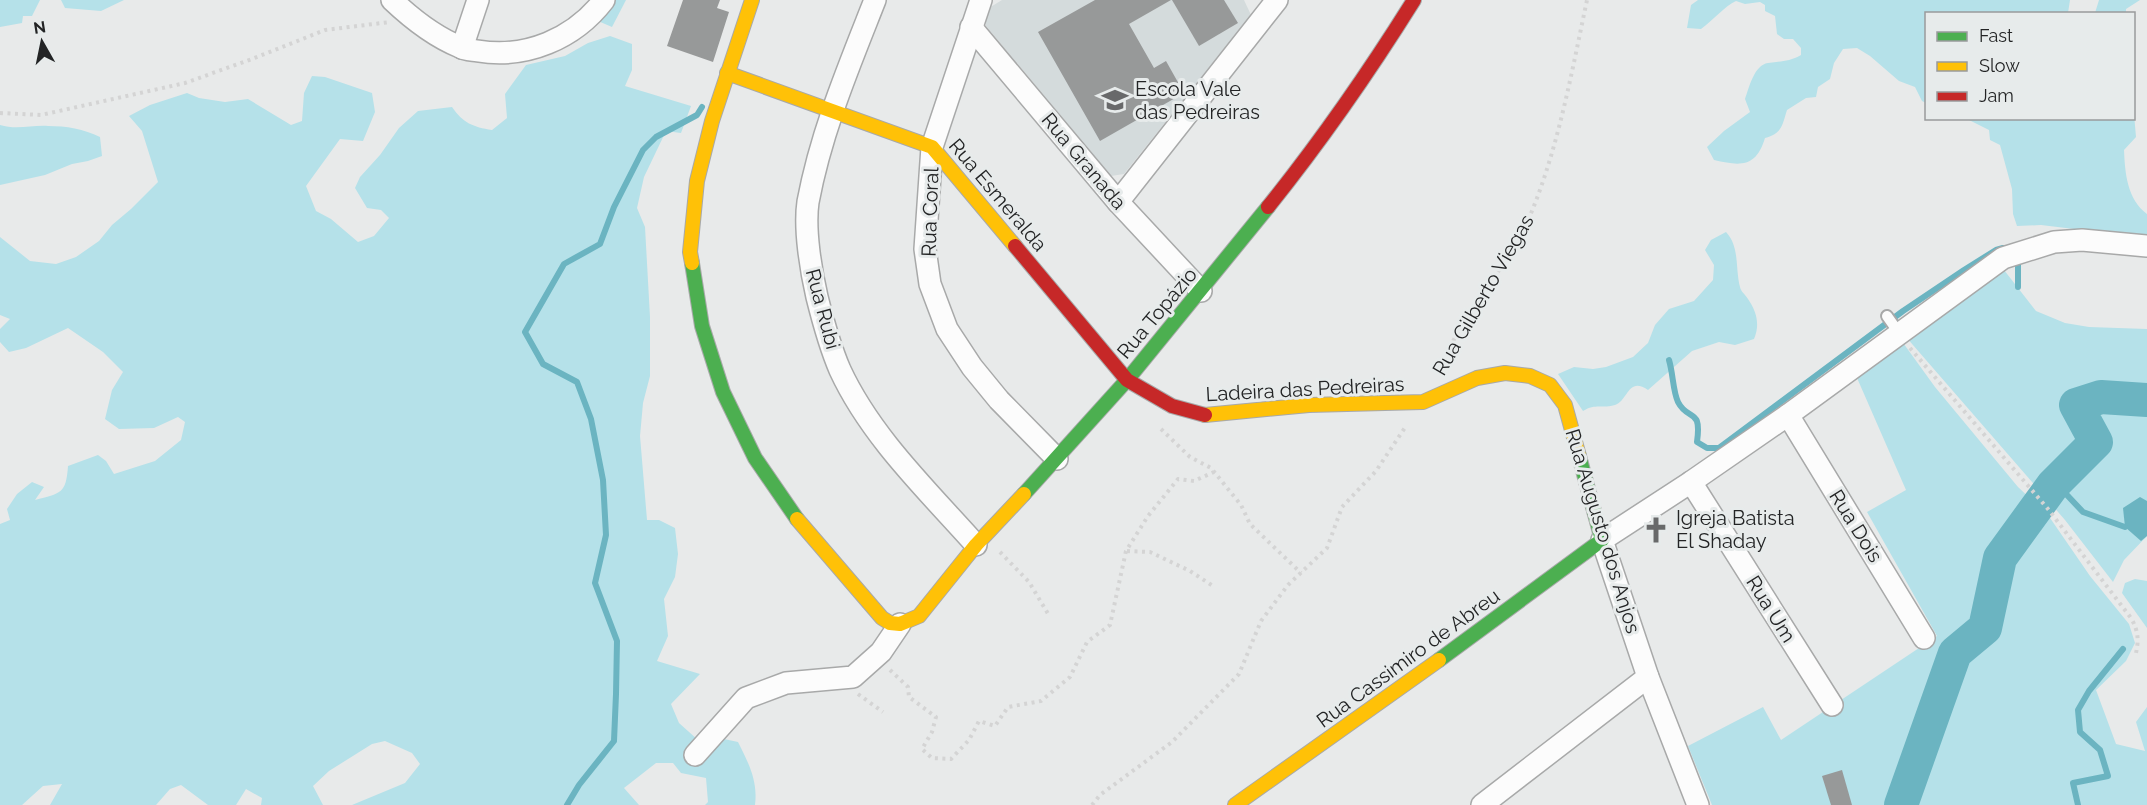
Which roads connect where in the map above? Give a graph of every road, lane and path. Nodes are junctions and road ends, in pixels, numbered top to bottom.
1 (392, 0) edge
2 (478, 0) edge
3 (604, 0) edge
4 (752, 0) edge
5 (875, 0) edge
6 (981, 0) edge
7 (1414, 0) edge
8 (1587, 0) edge
9 (1268, 5) edge
10 (411, 18) junction
11 (971, 27) junction
12 (462, 48) junction
13 (727, 73) junction
14 (831, 112) junction
15 (0, 113) edge
16 (932, 147) junction
17 (1118, 202) junction
18 (2147, 246) edge
19 (1202, 291) junction
20 (1893, 325) junction
21 (1438, 372) dead end
22 (1127, 380) junction
23 (1423, 402) junction
24 (1165, 405) junction
25 (1788, 415) junction
26 (1057, 459) junction
27 (1214, 472) junction
28 (1691, 482) junction
29 (1602, 540) junction
30 (980, 541) junction
31 (1126, 550) junction
32 (1301, 573) junction
33 (1214, 586) dead end
34 (1050, 617) dead end
35 (900, 624) junction
36 (1924, 638) dead end
37 (877, 656) junction
38 (2135, 657) dead end
39 (853, 677) junction
40 (1648, 677) junction
41 (1832, 705) dead end
42 (883, 712) dead end
43 (695, 755) dead end
44 (1092, 805) edge
45 (1236, 805) edge
46 (1482, 805) edge
47 (1698, 805) edge

1 - 10 street
2 - 12 street
3 - 12 street
4 - 13 street
5 - 14 street, Rua Rubi
6 - 11 street, Rua Coral
7 - 19 street, Rua Topázio
8 - 21 path, Rua Gilberto Viegas
9 - 17 street
10 - 12 street
10 - 15 path
11 - 16 street, Rua Coral
11 - 17 street, Rua Granada
13 - 14 street, Rua Esmeralda
13 - 35 street
14 - 16 street, Rua Esmeralda
14 - 30 street, Rua Rubi
16 - 22 street, Rua Esmeralda
16 - 26 street, Rua Coral
17 - 19 street, Rua Granada
18 - 20 street
19 - 22 street, Rua Topázio
20 - 25 street
20 - 38 path
22 - 24 street, Ladeira das Pedreiras
22 - 26 street, Rua Topázio
23 - 24 street, Ladeira das Pedreiras
23 - 29 street, Rua Augusto dos Anjos
23 - 32 path
24 - 27 path
25 - 28 street
25 - 36 street, Rua Dois
26 - 30 street, Rua Topázio
27 - 31 path
27 - 32 path
28 - 29 street
28 - 41 street, Rua Um
29 - 40 street, Rua Augusto dos Anjos
29 - 45 street, Rua Cassimiro de Abreu
30 - 34 path
30 - 35 street, Rua Topázio
31 - 33 path
31 - 37 path
32 - 44 path
35 - 37 street
37 - 39 street
39 - 42 path
39 - 43 street
40 - 46 street
40 - 47 street, Rua Augusto dos Anjos

